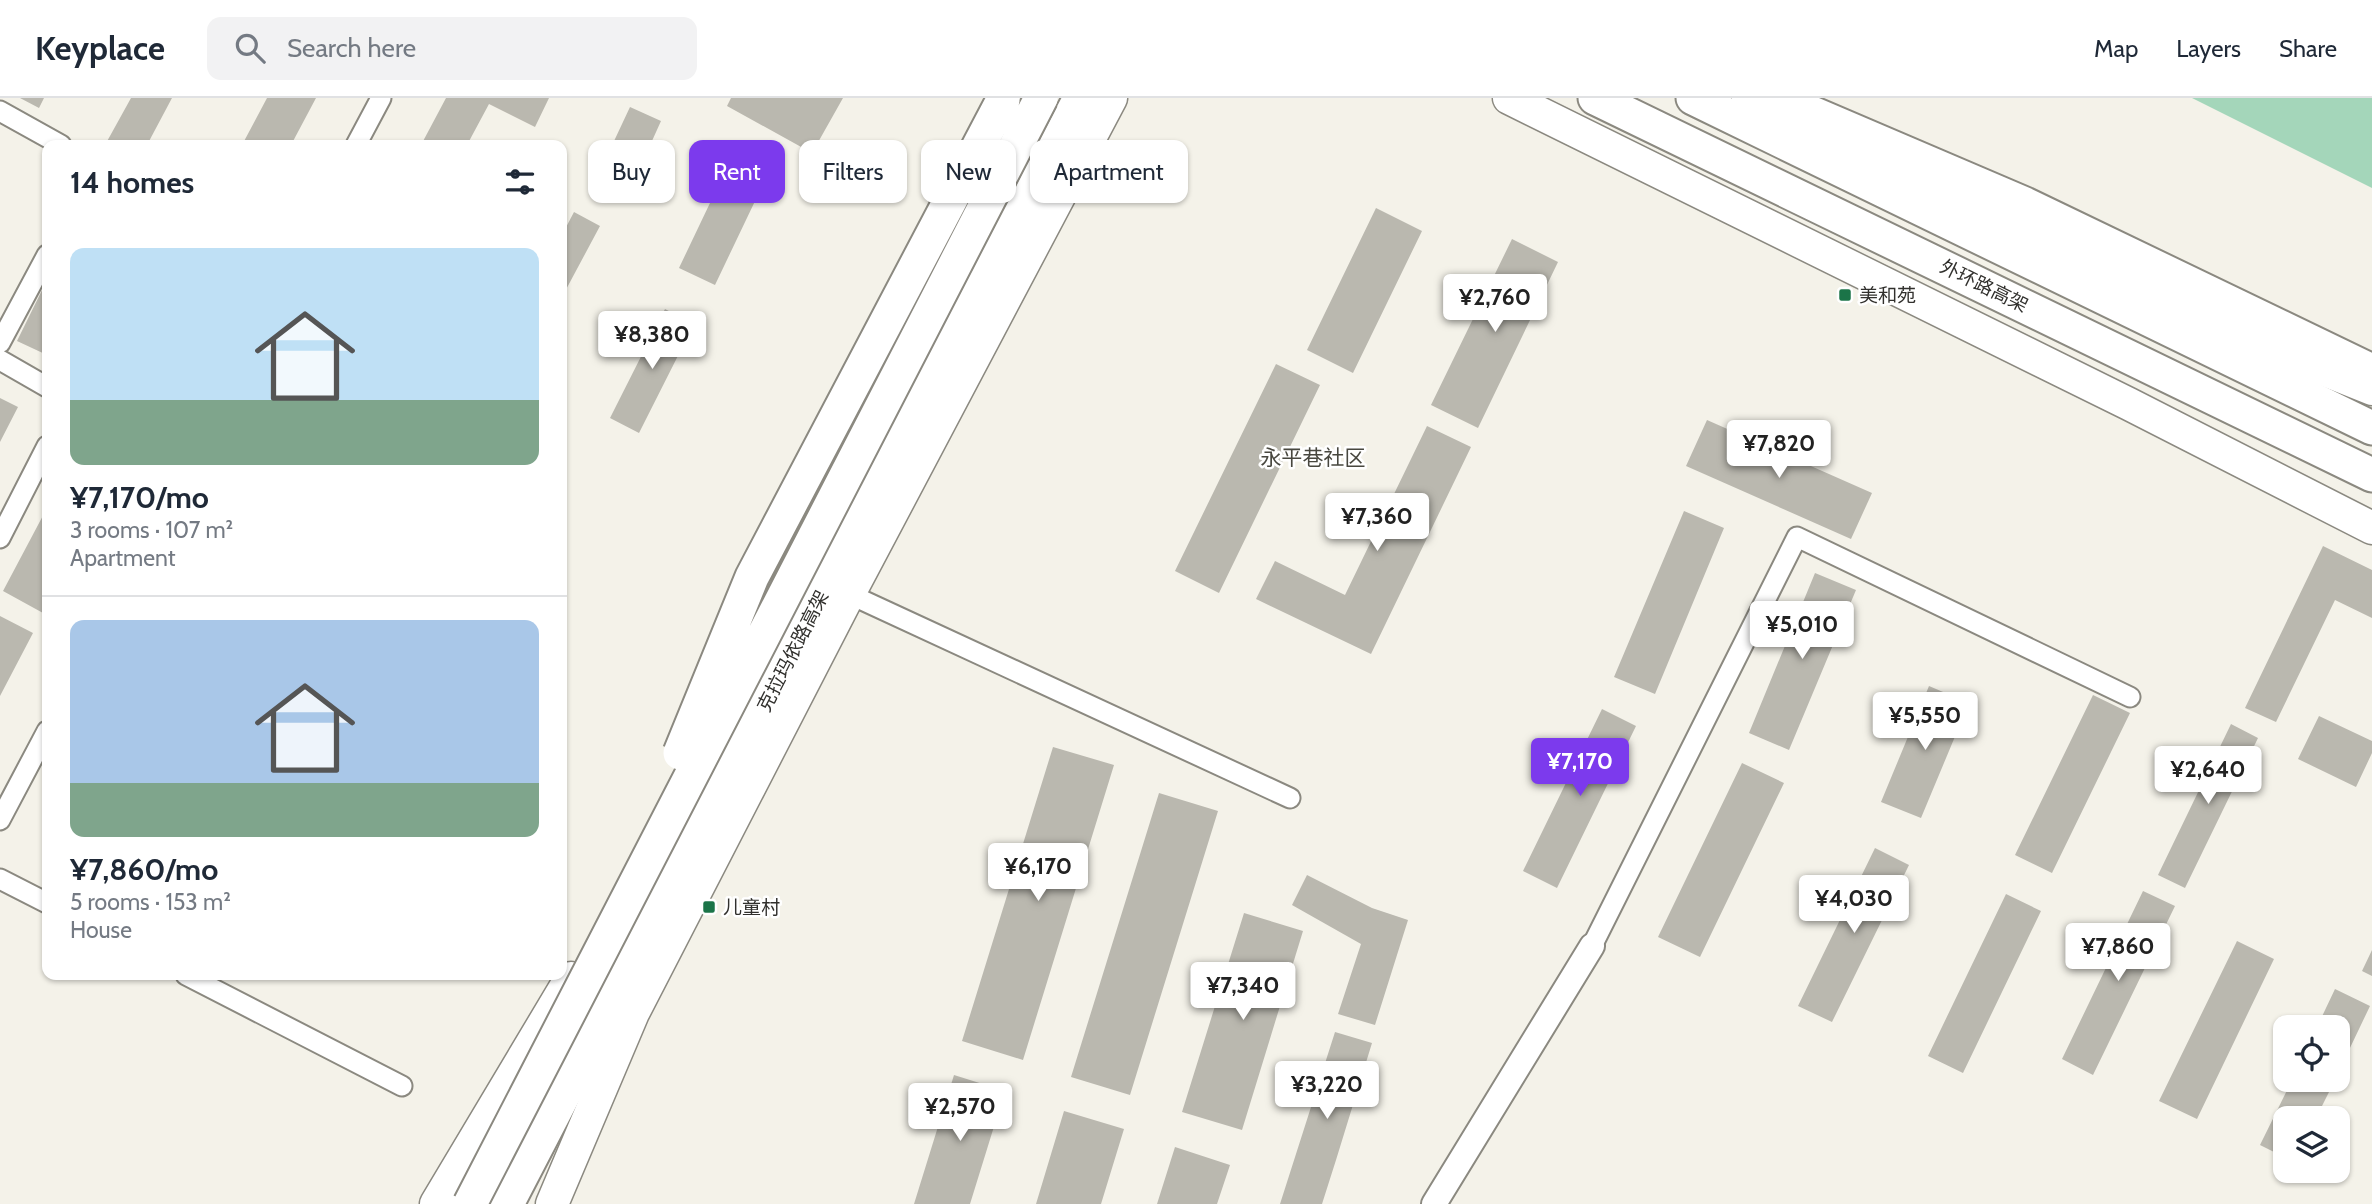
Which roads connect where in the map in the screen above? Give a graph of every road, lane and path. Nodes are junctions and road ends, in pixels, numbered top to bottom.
1 (381, 98) edge
2 (1004, 98) edge
3 (1036, 98) edge
4 (1041, 98) edge
5 (1080, 98) edge
6 (1111, 98) edge
7 (1509, 98) edge
8 (1595, 98) edge
9 (1693, 98) edge
10 (1748, 98) edge
11 (1777, 98) edge
12 (0, 111) edge
13 (52, 140) edge
14 (359, 140) edge
15 (42, 264) edge
16 (0, 343) edge
17 (0, 360) edge
18 (2372, 371) edge
19 (42, 384) edge
20 (2372, 388) edge
21 (2372, 428) edge
22 (42, 456) edge
23 (2372, 475) edge
24 (2372, 528) edge
25 (0, 538) edge
26 (849, 594) junction
27 (2130, 697) dead end
28 (42, 740) edge
29 (1290, 798) dead end
30 (0, 820) edge
31 (0, 879) edge
32 (42, 900) edge
33 (1592, 946) joint
34 (196, 980) edge
35 (560, 1027) junction
36 (402, 1086) dead end
37 (448, 1203) edge
38 (489, 1204) edge
39 (507, 1204) edge
40 (552, 1204) edge
41 (1434, 1204) edge

1 - 14 street
2 - 35 highway, bridge
3 - 37 main road
4 - 35 highway, 克拉玛依路高架, bridge
5 - 39 highway, 克拉玛依路高架
6 - 26 main road
7 - 24 main road
8 - 23 highway, 外环路高架
9 - 21 highway
10 - 20 main road
11 - 18 highway
12 - 13 street
15 - 16 street
17 - 19 street
22 - 25 street
26 - 29 street
26 - 40 main road
27 - 33 street
28 - 30 street
31 - 32 street
33 - 41 street
34 - 36 street
35 - 37 highway, 克拉玛依路高架, bridge
37 - 38 main road

